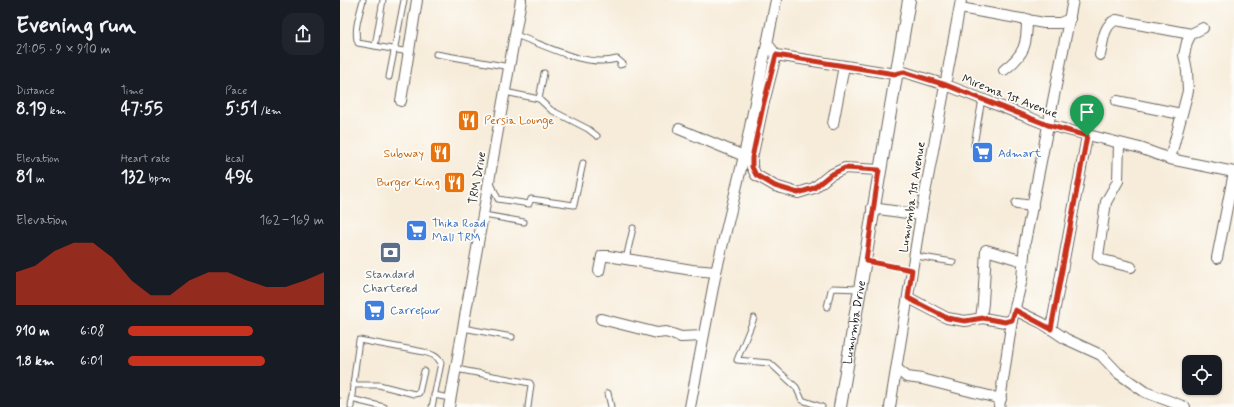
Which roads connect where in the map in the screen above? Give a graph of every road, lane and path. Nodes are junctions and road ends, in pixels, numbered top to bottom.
1 (363, 0) edge
2 (383, 0) edge
3 (404, 0) edge
4 (417, 0) edge
5 (521, 0) edge
6 (776, 0) edge
7 (909, 0) edge
8 (1073, 0) edge
9 (961, 4) edge
10 (1027, 19) junction
11 (1070, 19) junction
12 (1203, 28) dead end
13 (1191, 34) junction
14 (515, 35) junction
15 (767, 43) junction
16 (375, 46) junction
17 (395, 49) junction
18 (409, 52) junction
19 (436, 54) dead end
20 (776, 55) junction
21 (1100, 55) dead end
22 (620, 65) dead end
23 (844, 66) junction
24 (510, 67) junction
25 (1004, 70) dead end
26 (544, 73) dead end
27 (895, 74) junction
28 (390, 77) dead end
29 (946, 85) junction
30 (505, 92) junction
31 (538, 99) junction
32 (982, 100) junction
33 (401, 101) dead end
34 (1117, 101) dead end
35 (1181, 114) junction
36 (833, 124) dead end
37 (1048, 125) junction
38 (678, 129) dead end
39 (597, 136) dead end
40 (1087, 136) junction
41 (1119, 144) junction
42 (974, 145) dead end
43 (744, 156) junction
44 (1170, 159) junction
45 (583, 163) dead end
46 (879, 170) junction
47 (1234, 172) edge
48 (490, 180) junction
49 (1017, 204) dead end
50 (1033, 206) junction
51 (872, 208) junction
52 (484, 215) junction
53 (921, 215) junction
54 (524, 222) dead end
55 (633, 228) dead end
56 (916, 256) junction
57 (1217, 258) dead end
58 (626, 259) junction
59 (866, 261) junction
60 (1023, 261) junction
61 (953, 262) dead end
62 (1131, 267) dead end
63 (912, 270) junction
64 (599, 271) dead end
65 (716, 272) junction
66 (860, 290) junction
67 (908, 298) junction
68 (827, 307) dead end
69 (1015, 310) junction
70 (754, 318) dead end
71 (981, 318) junction
72 (601, 319) dead end
73 (1012, 320) junction
74 (463, 328) junction
75 (1051, 329) junction
76 (703, 336) junction
77 (512, 337) dead end
78 (897, 368) junction
79 (456, 369) junction
80 (424, 371) dead end
81 (353, 385) junction
82 (608, 394) dead end
83 (434, 395) junction
84 (351, 399) junction
85 (450, 402) edge
86 (1000, 403) edge
87 (351, 407) edge
88 (384, 407) edge
89 (432, 407) edge
90 (528, 407) edge
91 (611, 407) edge
92 (690, 407) edge
93 (822, 407) edge
94 (840, 407) edge
95 (890, 407) edge
96 (1184, 407) edge

1 - 16 lane
2 - 16 lane
3 - 17 lane
4 - 18 street
5 - 14 street, TRM Drive
6 - 15 street
7 - 27 street, Lumumba Drive
8 - 11 street
9 - 10 street
9 - 29 street, Lumumba 1st Avenue
10 - 11 street
10 - 25 street
11 - 37 street
12 - 13 street
13 - 21 street
13 - 35 street
14 - 22 lane
14 - 24 street, TRM Drive
15 - 20 street
15 - 43 street
16 - 17 lane
17 - 18 lane
17 - 28 lane
18 - 33 street
19 - 24 lane
20 - 23 street, Mirema 1st Avenue
20 - 46 street
23 - 27 street, Mirema 1st Avenue
23 - 36 street
24 - 30 street, TRM Drive
26 - 31 lane
27 - 29 street, Mirema 1st Avenue
27 - 46 street, Lumumba Drive
29 - 32 street, Mirema 1st Avenue
29 - 53 street, Lumumba 1st Avenue
30 - 31 lane
30 - 48 street, TRM Drive
31 - 39 lane
32 - 37 street, Mirema 1st Avenue
32 - 42 lane
34 - 35 street
35 - 44 street
37 - 40 street, Mirema 1st Avenue
37 - 50 street
38 - 43 street
40 - 41 street, Mirema 1st Avenue
40 - 75 street
41 - 44 street, Mirema 1st Avenue
41 - 62 street
43 - 65 street
44 - 47 street, Mirema 1st Avenue
45 - 48 lane
46 - 51 street, Lumumba Drive
47 - 57 street
48 - 52 street, TRM Drive
49 - 50 street
50 - 60 street
51 - 53 street
51 - 59 street, Lumumba Drive
52 - 54 lane
52 - 74 street, TRM Drive
53 - 56 street, Lumumba 1st Avenue
55 - 58 lane
56 - 61 lane
56 - 63 street, Lumumba 1st Avenue
58 - 64 street
58 - 65 street
59 - 63 path
59 - 66 street, Lumumba Drive
60 - 69 street
60 - 71 street
63 - 67 street, Lumumba 1st Avenue
65 - 76 street
66 - 68 lane
66 - 94 street, Lumumba Drive
67 - 71 street
67 - 78 street, Lumumba 1st Avenue
69 - 73 street
69 - 75 street
70 - 93 lane
71 - 73 street
72 - 76 street
73 - 86 street
74 - 77 lane
74 - 79 street, TRM Drive
75 - 96 street
76 - 92 street
78 - 86 street
78 - 95 street, Lumumba 1st Avenue
79 - 85 street, TRM Drive
79 - 90 lane
80 - 81 lane
81 - 83 lane
81 - 84 lane
82 - 91 lane
83 - 85 lane
83 - 89 lane
84 - 87 lane
84 - 88 lane

